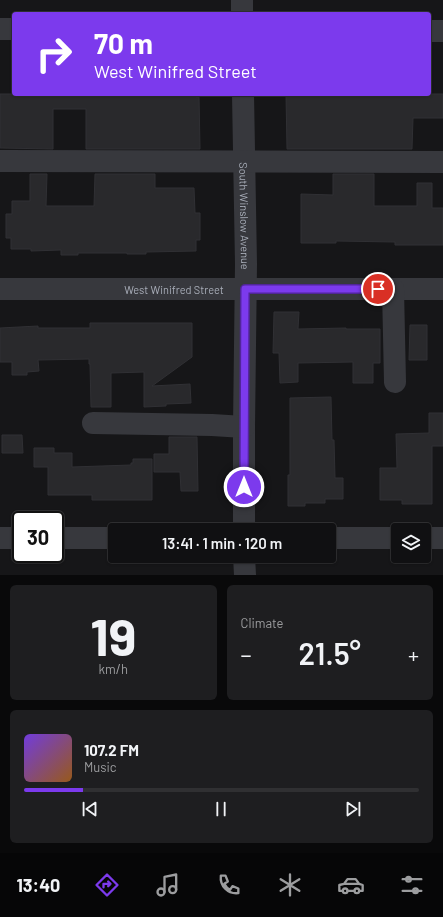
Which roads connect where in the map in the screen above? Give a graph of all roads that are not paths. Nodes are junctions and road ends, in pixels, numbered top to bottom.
1 (242, 0) edge
2 (242, 12) edge
3 (0, 29) edge
4 (12, 29) edge
5 (431, 31) edge
6 (443, 31) edge
7 (243, 96) edge
8 (0, 161) edge
9 (244, 162) junction
10 (443, 162) edge
11 (0, 289) edge
12 (245, 289) junction
13 (393, 289) junction
14 (443, 289) edge
15 (395, 382) dead end
16 (93, 423) dead end
17 (244, 427) junction
18 (244, 523) edge
19 (0, 538) edge
20 (12, 538) edge
21 (64, 538) edge
22 (108, 538) edge
23 (336, 538) edge
24 (391, 538) edge
25 (431, 538) edge
26 (443, 538) edge
27 (244, 563) edge
28 (245, 575) edge

1 - 2 street
3 - 4 street
5 - 6 street
7 - 9 street, South Winslow Avenue
8 - 9 street
9 - 10 street
9 - 12 street, South Winslow Avenue
11 - 12 street, West Winifred Street
12 - 13 street, West Winifred Street
12 - 17 street, South Winslow Avenue
13 - 14 street, West Winifred Street
13 - 15 street
16 - 17 street
17 - 18 street, South Winslow Avenue
19 - 20 street
21 - 22 street
23 - 24 street
25 - 26 street
27 - 28 street

